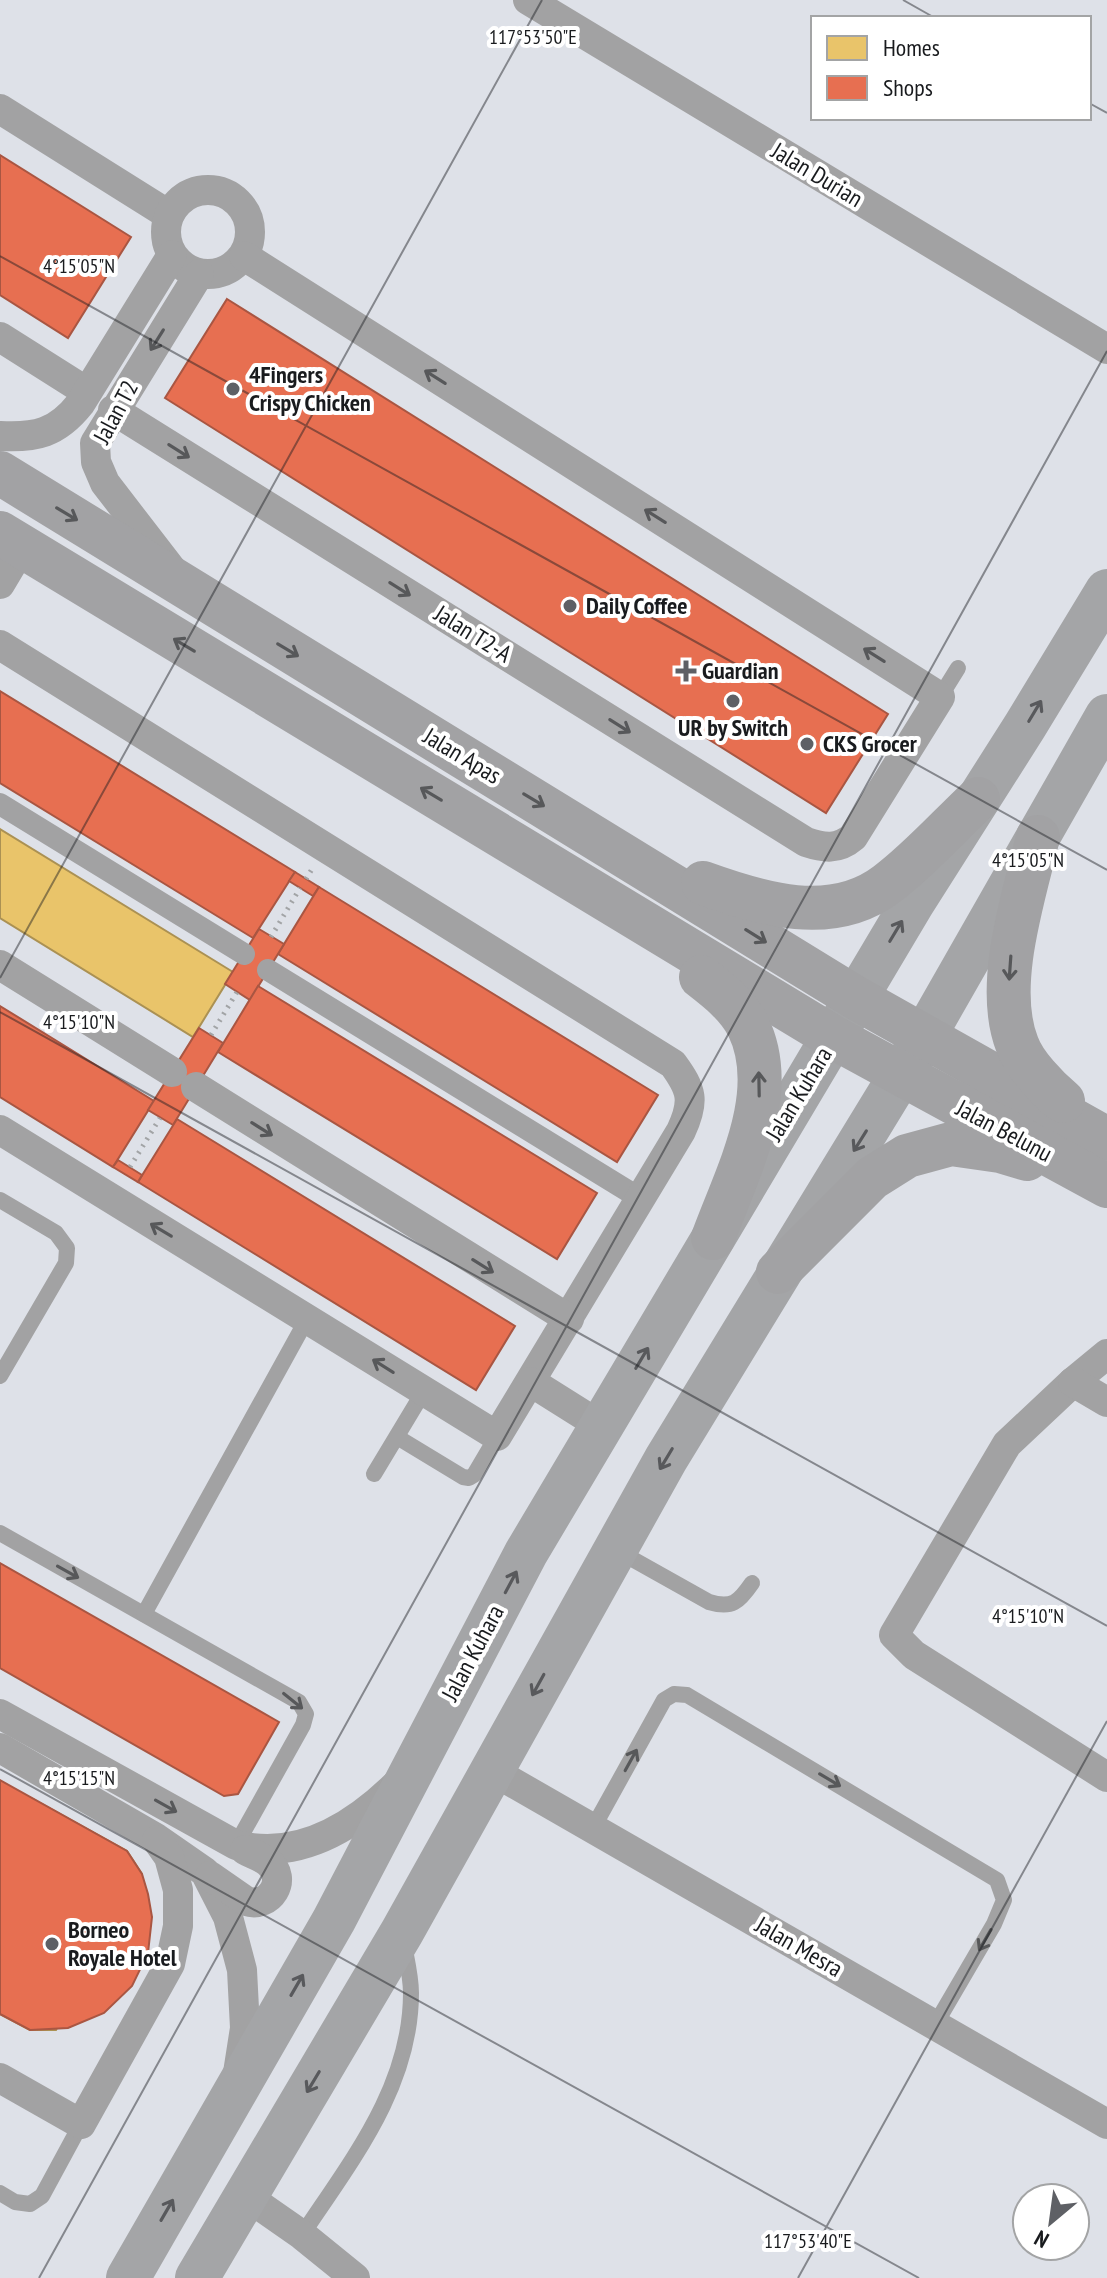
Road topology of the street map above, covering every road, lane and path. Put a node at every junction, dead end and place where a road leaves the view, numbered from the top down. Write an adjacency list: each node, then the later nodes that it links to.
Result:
1 (528, 0): 8 (street, Jalan Durian)
2 (0, 109): 3 (street)
3 (169, 215): 4 (street); 5 (street)
4 (172, 255): 6 (street); 9 (street, Jalan T2)
5 (244, 256): 6 (street); 20 (street, one-way to 5)
6 (199, 274): 10 (street, Jalan T2, one-way to 10)
7 (0, 337): 9 (street)
8 (1107, 349)
9 (87, 392): 11 (street, Jalan T2)
10 (113, 410): 16 (street, Jalan T2); 20 (street, Jalan T2-A, one-way to 20)
11 (0, 436)
12 (0, 473): 16 (highway, Jalan Apas, one-way to 16)
13 (0, 495): 14 (highway)
14 (11, 540): 15 (street); 27 (highway, Jalan Apas, one-way to 14)
15 (0, 584)
16 (184, 586): 25 (highway, Jalan Apas, one-way to 25)
17 (1107, 591): 22 (main road, one-way to 17)
18 (0, 645): 42 (street)
19 (958, 668): 20 (lane)
20 (940, 697)
21 (1107, 716): 24 (main road)
22 (978, 799): 25 (highway); 33 (main road, one-way to 22)
23 (0, 804): 29 (street)
24 (1038, 837): 35 (main road); 40 (highway, one-way to 40)
25 (625, 856): 33 (highway, Jalan Apas, one-way to 33)
26 (300, 888): 28 (path)
27 (600, 896): 36 (highway, Jalan Apas); 44 (highway, one-way to 27)
28 (271, 937)
29 (244, 954)
30 (0, 965): 47 (street, one-way to 47)
31 (268, 970): 42 (street)
32 (237, 992): 34 (path)
33 (856, 998): 35 (highway, Jalan Apas); 36 (main road, Jalan Kuhara)
34 (211, 1035)
35 (925, 1035): 37 (main road); 40 (highway, Jalan Belunu)
36 (833, 1037): 37 (highway, Jalan Apas); 44 (main road, Jalan Kuhara)
37 (901, 1075): 40 (highway, Jalan Belunu); 45 (main road, one-way to 45)
38 (160, 1118): 41 (path)
39 (0, 1130): 46 (street, one-way to 39)
40 (1104, 1160): 45 (highway)
41 (130, 1167)
42 (641, 1199): 47 (street)
43 (0, 1200): 49 (lane)
44 (713, 1238): 54 (main road, Jalan Kuhara, one-way to 44)
45 (778, 1272): 59 (main road, one-way to 59)
46 (307, 1319): 52 (street, one-way to 46); 61 (lane)
47 (569, 1319): 50 (street)
48 (1107, 1354): 51 (street)
49 (0, 1376)
50 (531, 1382): 54 (street); 55 (street)
51 (1073, 1382): 53 (street); 66 (street)
52 (424, 1391): 55 (street); 56 (lane)
53 (1107, 1402)
54 (601, 1426): 64 (main road, Jalan Kuhara, one-way to 54)
55 (497, 1436): 56 (lane)
56 (397, 1437): 57 (lane)
57 (374, 1474)
58 (0, 1533): 61 (lane, one-way to 61)
59 (614, 1549): 60 (lane); 65 (main road, one-way to 65)
60 (752, 1583)
61 (144, 1614): 69 (lane, one-way to 69)
62 (0, 1714): 69 (street, one-way to 69)
63 (4, 1753): 68 (street)
64 (414, 1767): 69 (street); 74 (main road, Jalan Kuhara, one-way to 64)
65 (491, 1770): 67 (street, Jalan Mesra); 71 (main road)
66 (1107, 1777)
67 (593, 1828): 72 (street, Jalan Mesra); 72 (lane, one-way to 72)
68 (156, 1838): 70 (street); 75 (street)
69 (236, 1845): 70 (street)
70 (205, 1872): 74 (street)
71 (402, 1932): 78 (main road, one-way to 78); 79 (lane)
72 (935, 2025): 76 (street, Jalan Mesra)
73 (0, 2078): 75 (street)
74 (234, 2094): 80 (main road, Jalan Kuhara, one-way to 74)
75 (81, 2124): 77 (lane)
76 (1107, 2124)
77 (0, 2193)
78 (246, 2196): 79 (street); 81 (main road); 82 (main road)
79 (302, 2235): 83 (street)
80 (128, 2278)
81 (165, 2278)
82 (197, 2278)
83 (355, 2278)

